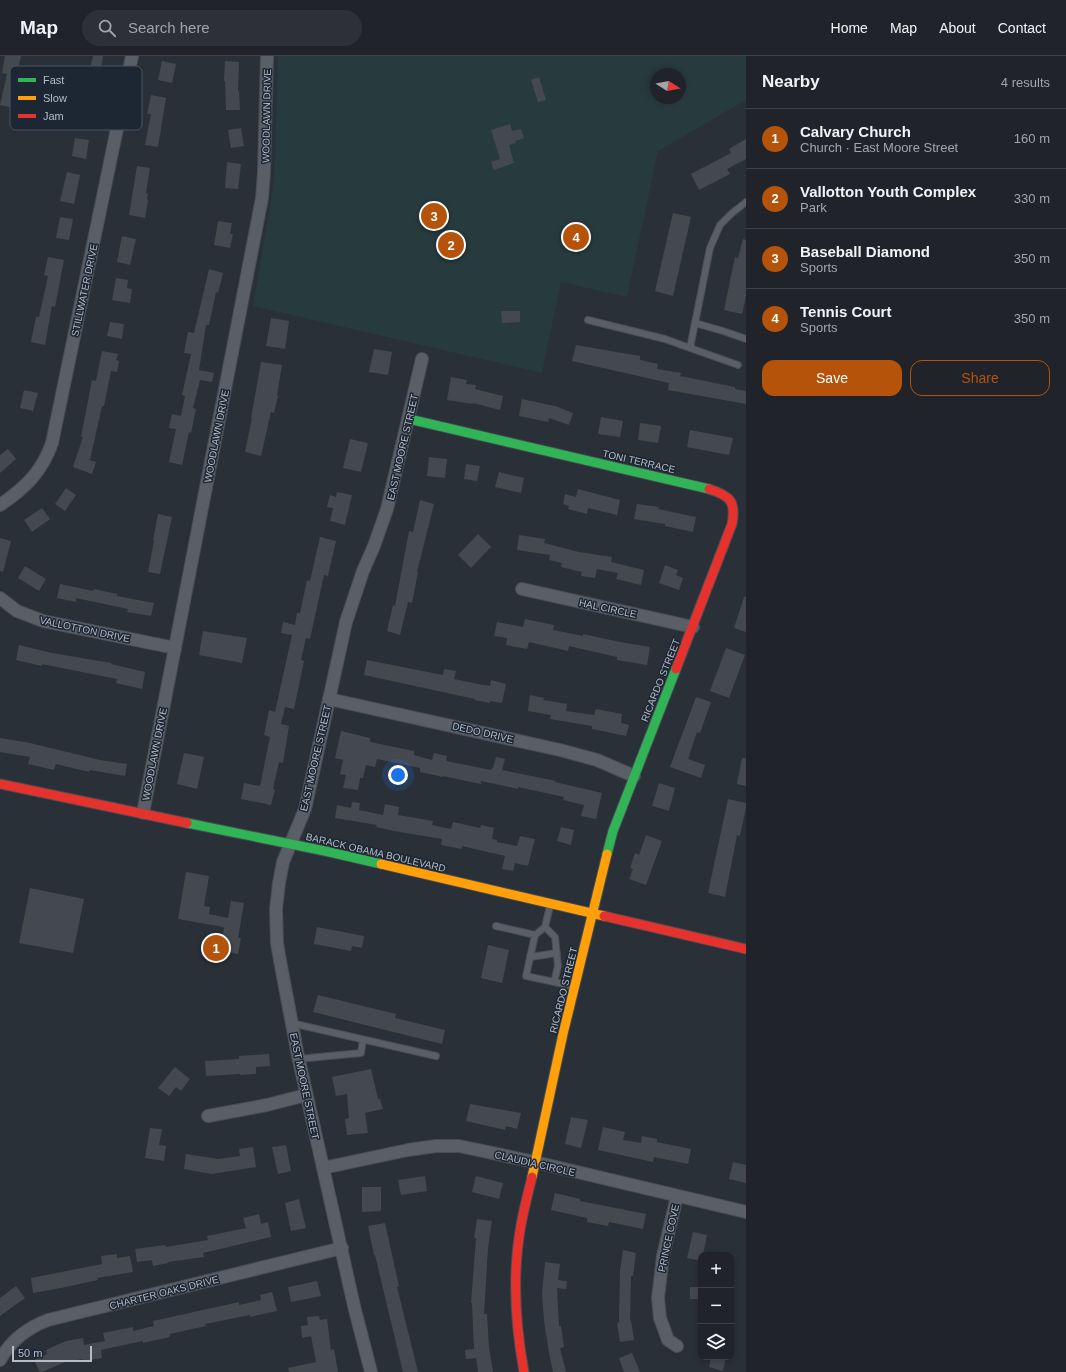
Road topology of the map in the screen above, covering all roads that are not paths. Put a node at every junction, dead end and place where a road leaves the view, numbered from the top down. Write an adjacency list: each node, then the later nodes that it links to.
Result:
1 (132, 56): 3 (street, STILLWATER DRIVE)
2 (267, 56): 17 (street, WOODLAWN DRIVE)
3 (130, 66)
4 (117, 130): 13 (street, STILLWATER DRIVE)
5 (746, 202): 7 (lane)
6 (588, 320): 9 (lane)
7 (695, 323): 8 (lane); 9 (lane)
8 (746, 339)
9 (690, 348): 11 (lane)
10 (422, 359): 12 (street, EAST MOORE STREET)
11 (738, 365)
12 (409, 419): 16 (street, TONI TERRACE); 18 (street, EAST MOORE STREET)
13 (0, 505)
14 (522, 589): 16 (street, HAL CIRCLE)
15 (0, 598): 17 (street, VALLOTTON DRIVE)
16 (693, 627): 19 (street, RICARDO STREET)
17 (175, 648): 21 (street, WOODLAWN DRIVE)
18 (329, 699): 19 (street, DEDO DRIVE); 22 (street, EAST MOORE STREET)
19 (634, 776): 24 (street, RICARDO STREET)
20 (0, 784): 21 (street, BARACK OBAMA BOULEVARD)
21 (143, 813): 22 (street, BARACK OBAMA BOULEVARD)
22 (291, 844): 23 (street, BARACK OBAMA BOULEVARD); 33 (street, EAST MOORE STREET)
23 (551, 903): 24 (street, BARACK OBAMA BOULEVARD); 26 (lane)
24 (593, 913): 28 (street, BARACK OBAMA BOULEVARD); 32 (street, RICARDO STREET)
25 (496, 926): 27 (lane)
26 (545, 927): 27 (lane); 29 (lane)
27 (535, 935): 30 (lane)
28 (746, 950)
29 (557, 953): 30 (lane); 31 (lane)
30 (530, 957): 31 (lane)
31 (554, 982): 32 (lane)
32 (575, 987): 39 (street, RICARDO STREET)
33 (291, 1023): 34 (lane); 36 (street, EAST MOORE STREET)
34 (363, 1040): 35 (lane); 36 (lane)
35 (436, 1056)
36 (298, 1059): 37 (street, EAST MOORE STREET)
37 (306, 1095): 38 (street); 40 (street, EAST MOORE STREET)
38 (208, 1116)
39 (535, 1162): 40 (street, CLAUDIA CIRCLE); 41 (street, CLAUDIA CIRCLE); 47 (street, RICARDO STREET)
40 (323, 1168): 43 (street, EAST MOORE STREET)
41 (677, 1196): 42 (street, CLAUDIA CIRCLE); 44 (street, PRINCE COVE)
42 (746, 1212)
43 (342, 1248): 45 (street, CHARTER OAKS DRIVE); 46 (street, EAST MOORE STREET)
44 (676, 1346)
45 (0, 1360)
46 (371, 1372)
47 (524, 1372)

